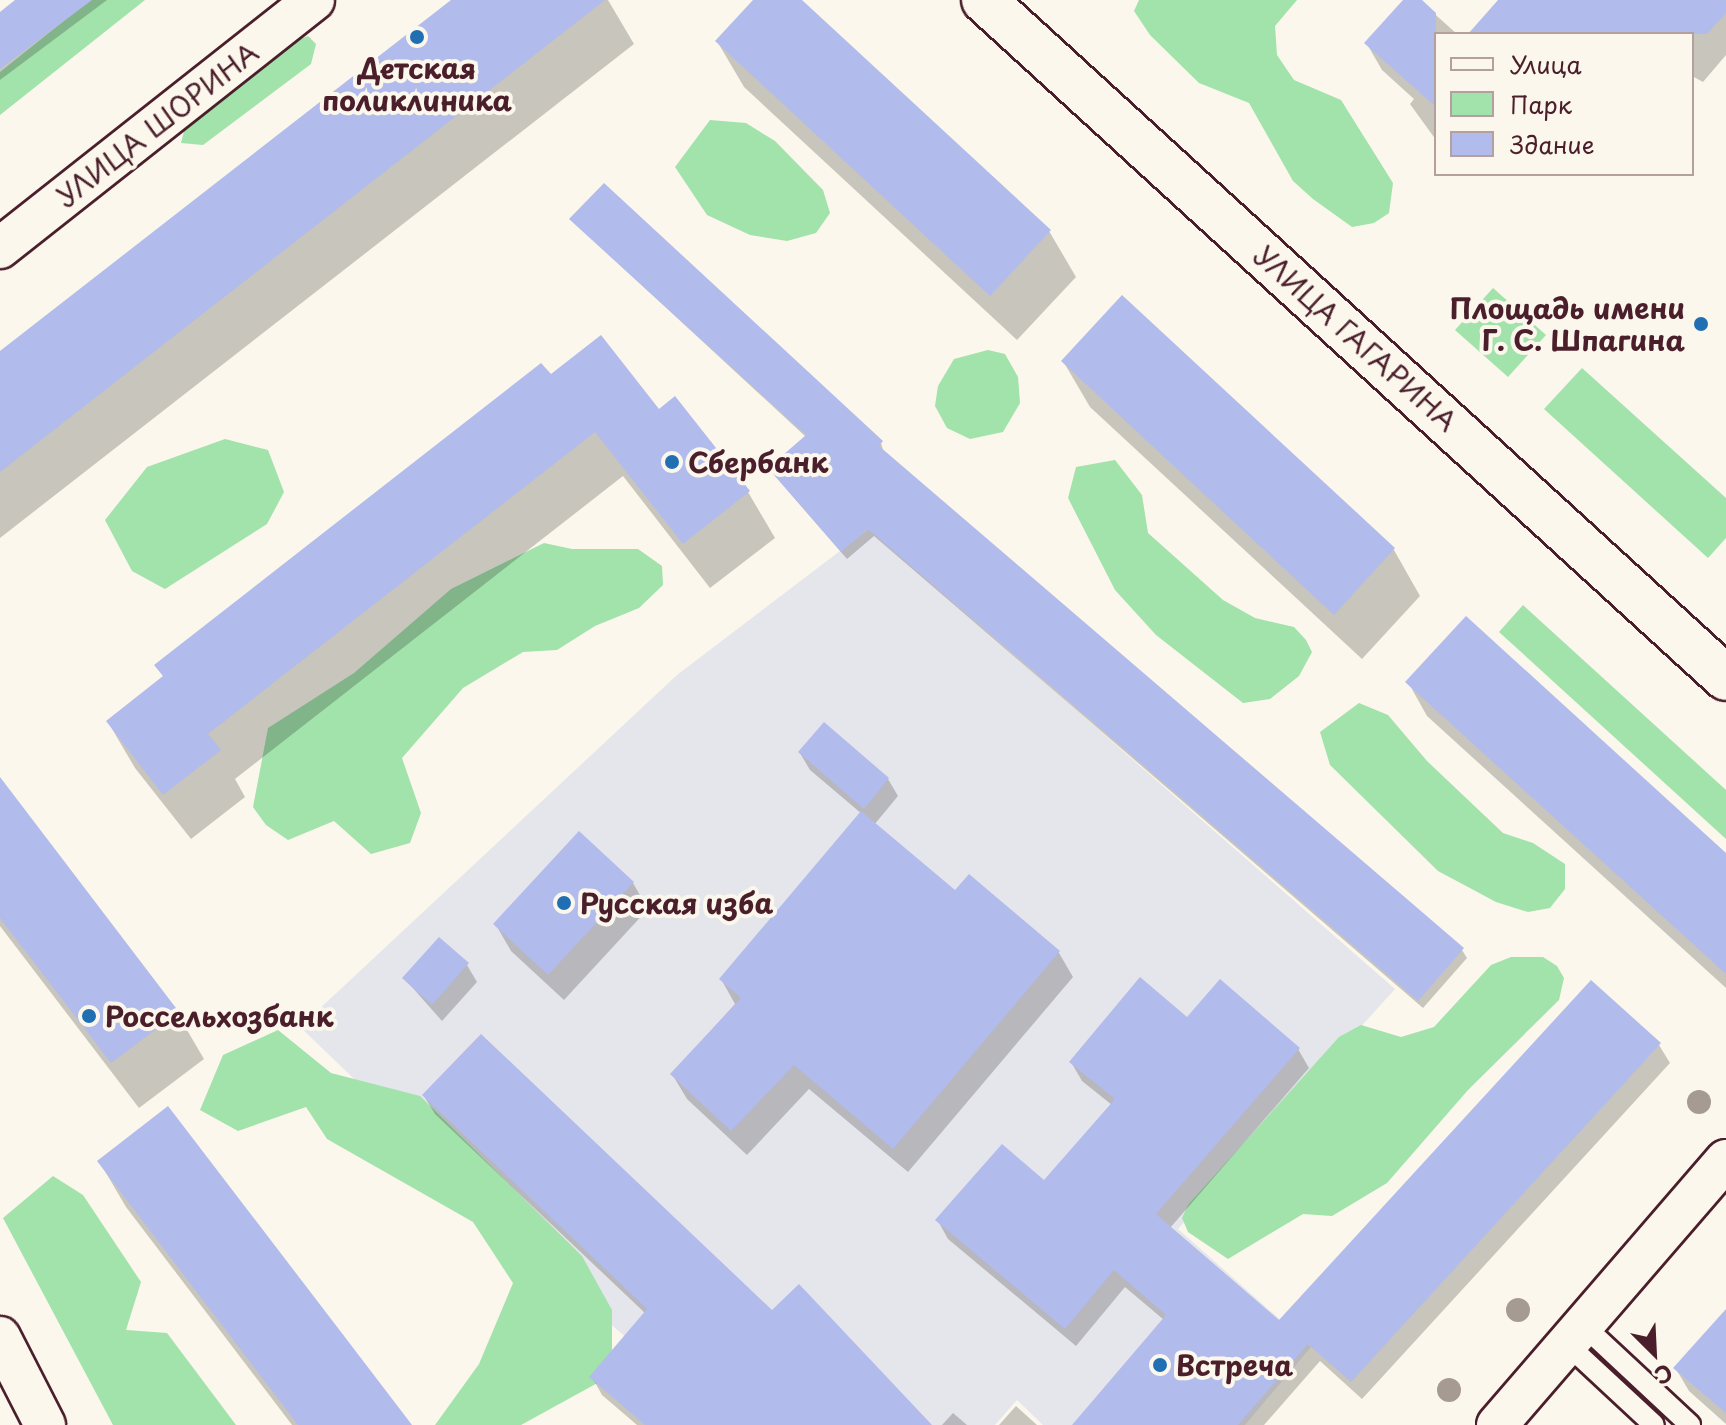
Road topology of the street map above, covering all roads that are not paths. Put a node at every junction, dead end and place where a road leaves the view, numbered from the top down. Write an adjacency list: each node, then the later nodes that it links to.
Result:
1 (314, 0): 3 (street, УЛИЦА ШОРИНА)
2 (984, 0): 4 (street, УЛИЦА ГАГАРИНА)
3 (0, 248)
4 (1726, 678)
5 (1726, 1160): 6 (street)
6 (1576, 1336): 9 (street); 10 (lane); 11 (lane)
7 (0, 1337): 8 (street)
8 (45, 1425)
9 (1497, 1425)
10 (1654, 1425)
11 (1690, 1425)

